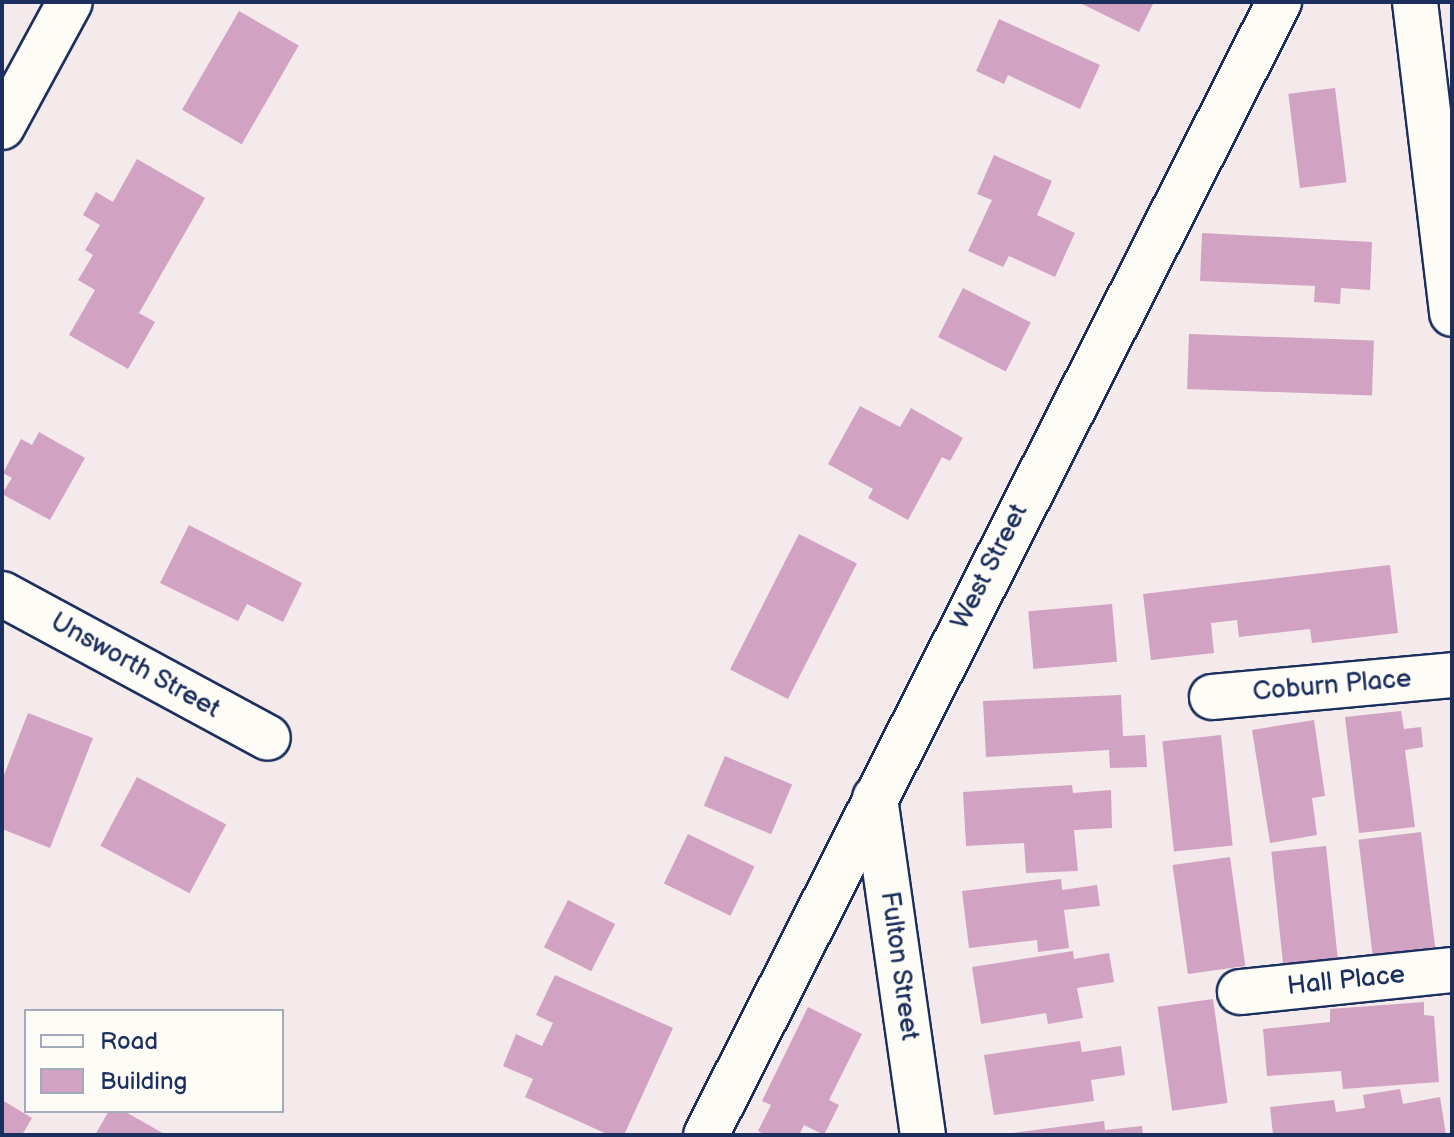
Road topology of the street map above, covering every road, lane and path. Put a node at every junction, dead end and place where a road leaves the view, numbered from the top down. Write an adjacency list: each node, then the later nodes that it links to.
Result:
1 (70, 2): 4 (street)
2 (1279, 2): 11 (street, West Street)
3 (1415, 2): 5 (street)
4 (2, 127)
5 (1445, 191): 6 (street)
6 (1452, 314)
7 (2, 594): 10 (street, Unsworth Street)
8 (1452, 675): 9 (street, Coburn Place)
9 (1212, 697)
10 (268, 738)
11 (875, 798): 14 (street, West Street); 15 (street, Fulton Street)
12 (1452, 970): 13 (street, Hall Place)
13 (1240, 992)
14 (706, 1135)
15 (923, 1135)

